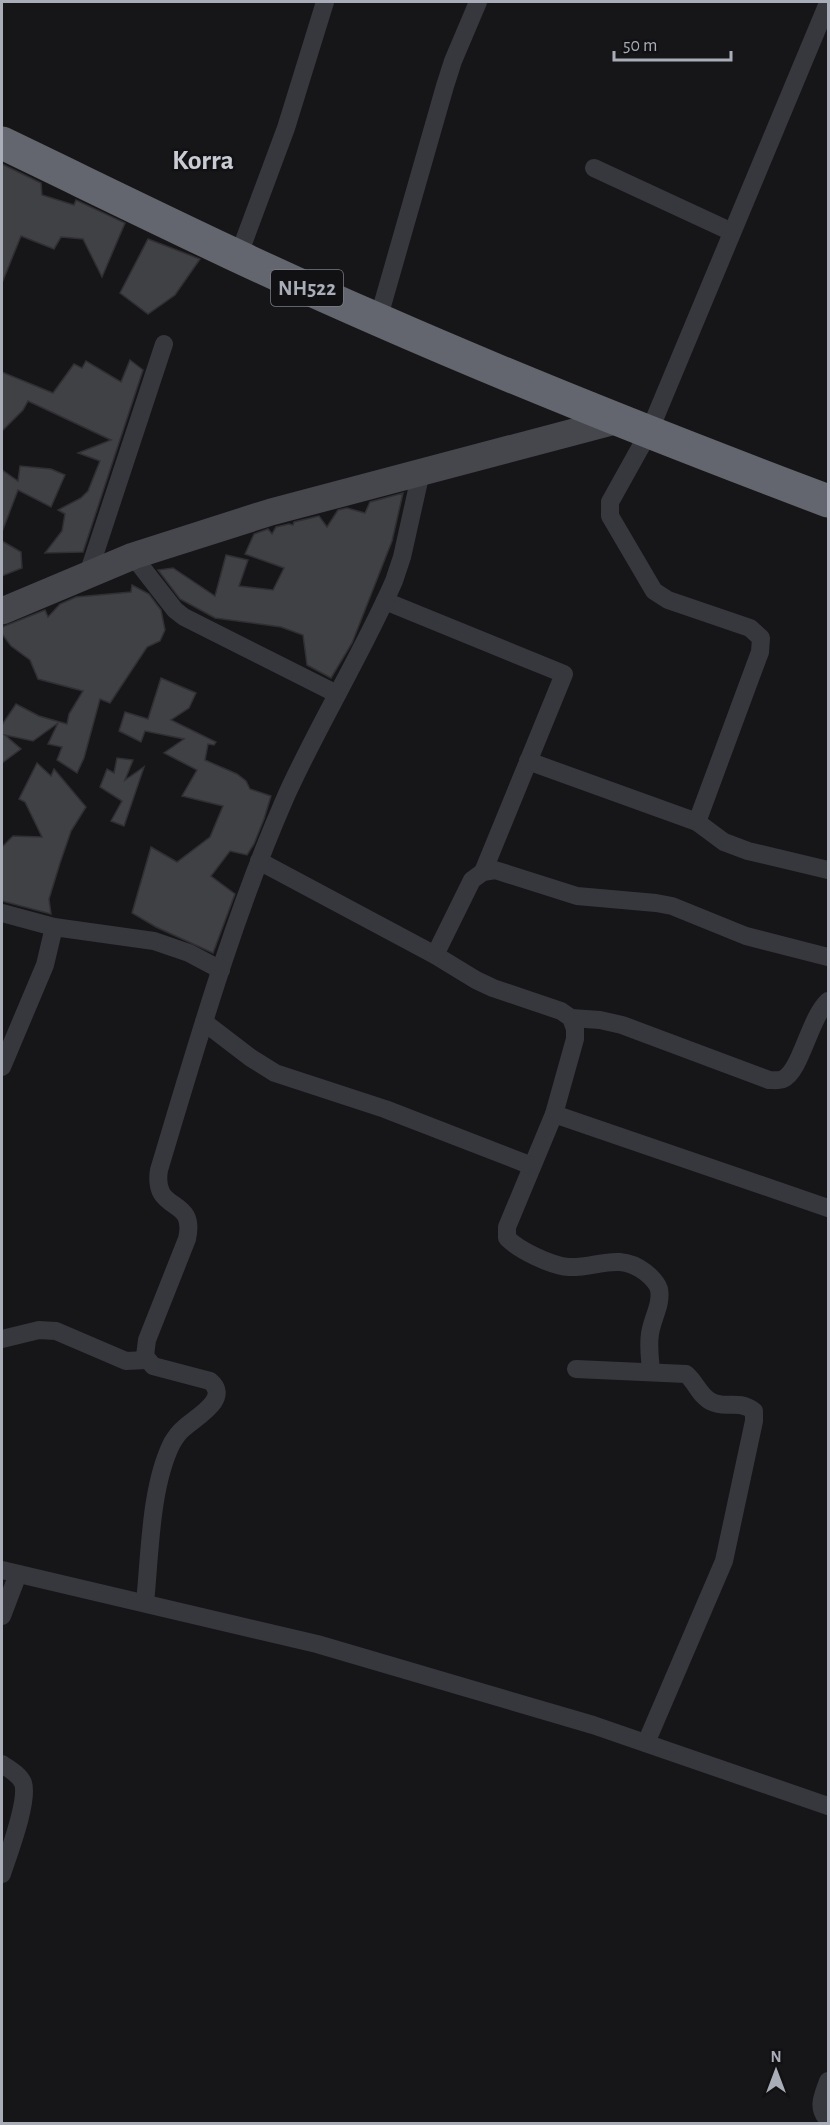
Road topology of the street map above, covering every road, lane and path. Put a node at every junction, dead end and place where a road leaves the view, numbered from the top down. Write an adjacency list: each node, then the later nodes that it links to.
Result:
1 (325, 2): 7 (street)
2 (478, 2): 8 (street)
3 (828, 3): 6 (street)
4 (2, 143): 7 (highway, NH522)
5 (594, 168): 6 (street)
6 (732, 232): 11 (street)
7 (238, 257): 8 (highway, NH522)
8 (378, 320): 10 (highway, NH522)
9 (165, 344): 15 (street)
10 (619, 420): 11 (highway, NH522); 12 (main road)
11 (649, 432): 13 (highway, NH522); 20 (street)
12 (421, 472): 14 (main road); 16 (street)
13 (828, 501)
14 (133, 556): 15 (main road); 18 (street)
15 (87, 577): 17 (main road)
16 (385, 601): 18 (street); 19 (street)
17 (2, 611)
18 (337, 694): 21 (street)
19 (528, 761): 20 (street); 23 (street)
20 (698, 822): 22 (street)
21 (259, 861): 26 (street); 28 (street)
22 (828, 870)
23 (483, 872): 26 (street); 27 (street)
24 (2, 913): 25 (street)
25 (54, 927): 28 (street); 32 (street)
26 (435, 955): 30 (street)
27 (828, 957)
28 (221, 970): 31 (street)
29 (828, 1001): 30 (street)
30 (571, 1018): 33 (street)
31 (204, 1022): 34 (street); 37 (street)
32 (2, 1067)
33 (554, 1114): 34 (street); 35 (street)
34 (532, 1166): 39 (street)
35 (828, 1208)
36 (2, 1339): 37 (street)
37 (147, 1360): 41 (street)
38 (576, 1369): 39 (street)
39 (651, 1371): 43 (street)
40 (10, 1572): 41 (street); 42 (street)
41 (145, 1603): 43 (street)
42 (2, 1616)
43 (646, 1743): 45 (street)
44 (2, 1764): 46 (street)
45 (828, 1806)
46 (2, 1874)
47 (828, 2081): 48 (street)
48 (828, 2120)

